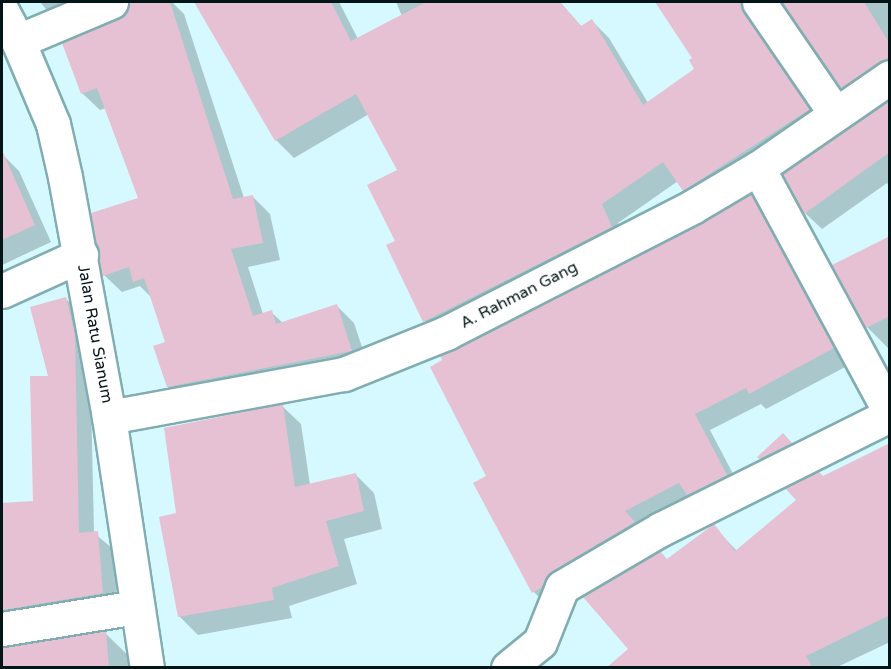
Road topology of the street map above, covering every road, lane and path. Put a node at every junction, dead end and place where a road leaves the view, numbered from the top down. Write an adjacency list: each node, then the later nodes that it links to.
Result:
1 (111, 2): 4 (street)
2 (759, 2): 6 (street)
3 (2, 11): 4 (street, Jalan Ratu Sianum)
4 (18, 41): 8 (street, Jalan Ratu Sianum)
5 (890, 77): 6 (street, A. Rahman Gang)
6 (835, 113): 7 (street, A. Rahman Gang)
7 (758, 168): 10 (street); 11 (street, A. Rahman Gang)
8 (81, 255): 9 (street); 11 (street, Jalan Ratu Sianum)
9 (2, 291)
10 (890, 414): 15 (street)
11 (109, 417): 12 (street, Jalan Ratu Sianum)
12 (136, 607): 13 (street); 14 (street, Jalan Ratu Sianum)
13 (2, 629)
14 (147, 668)
15 (508, 668)

